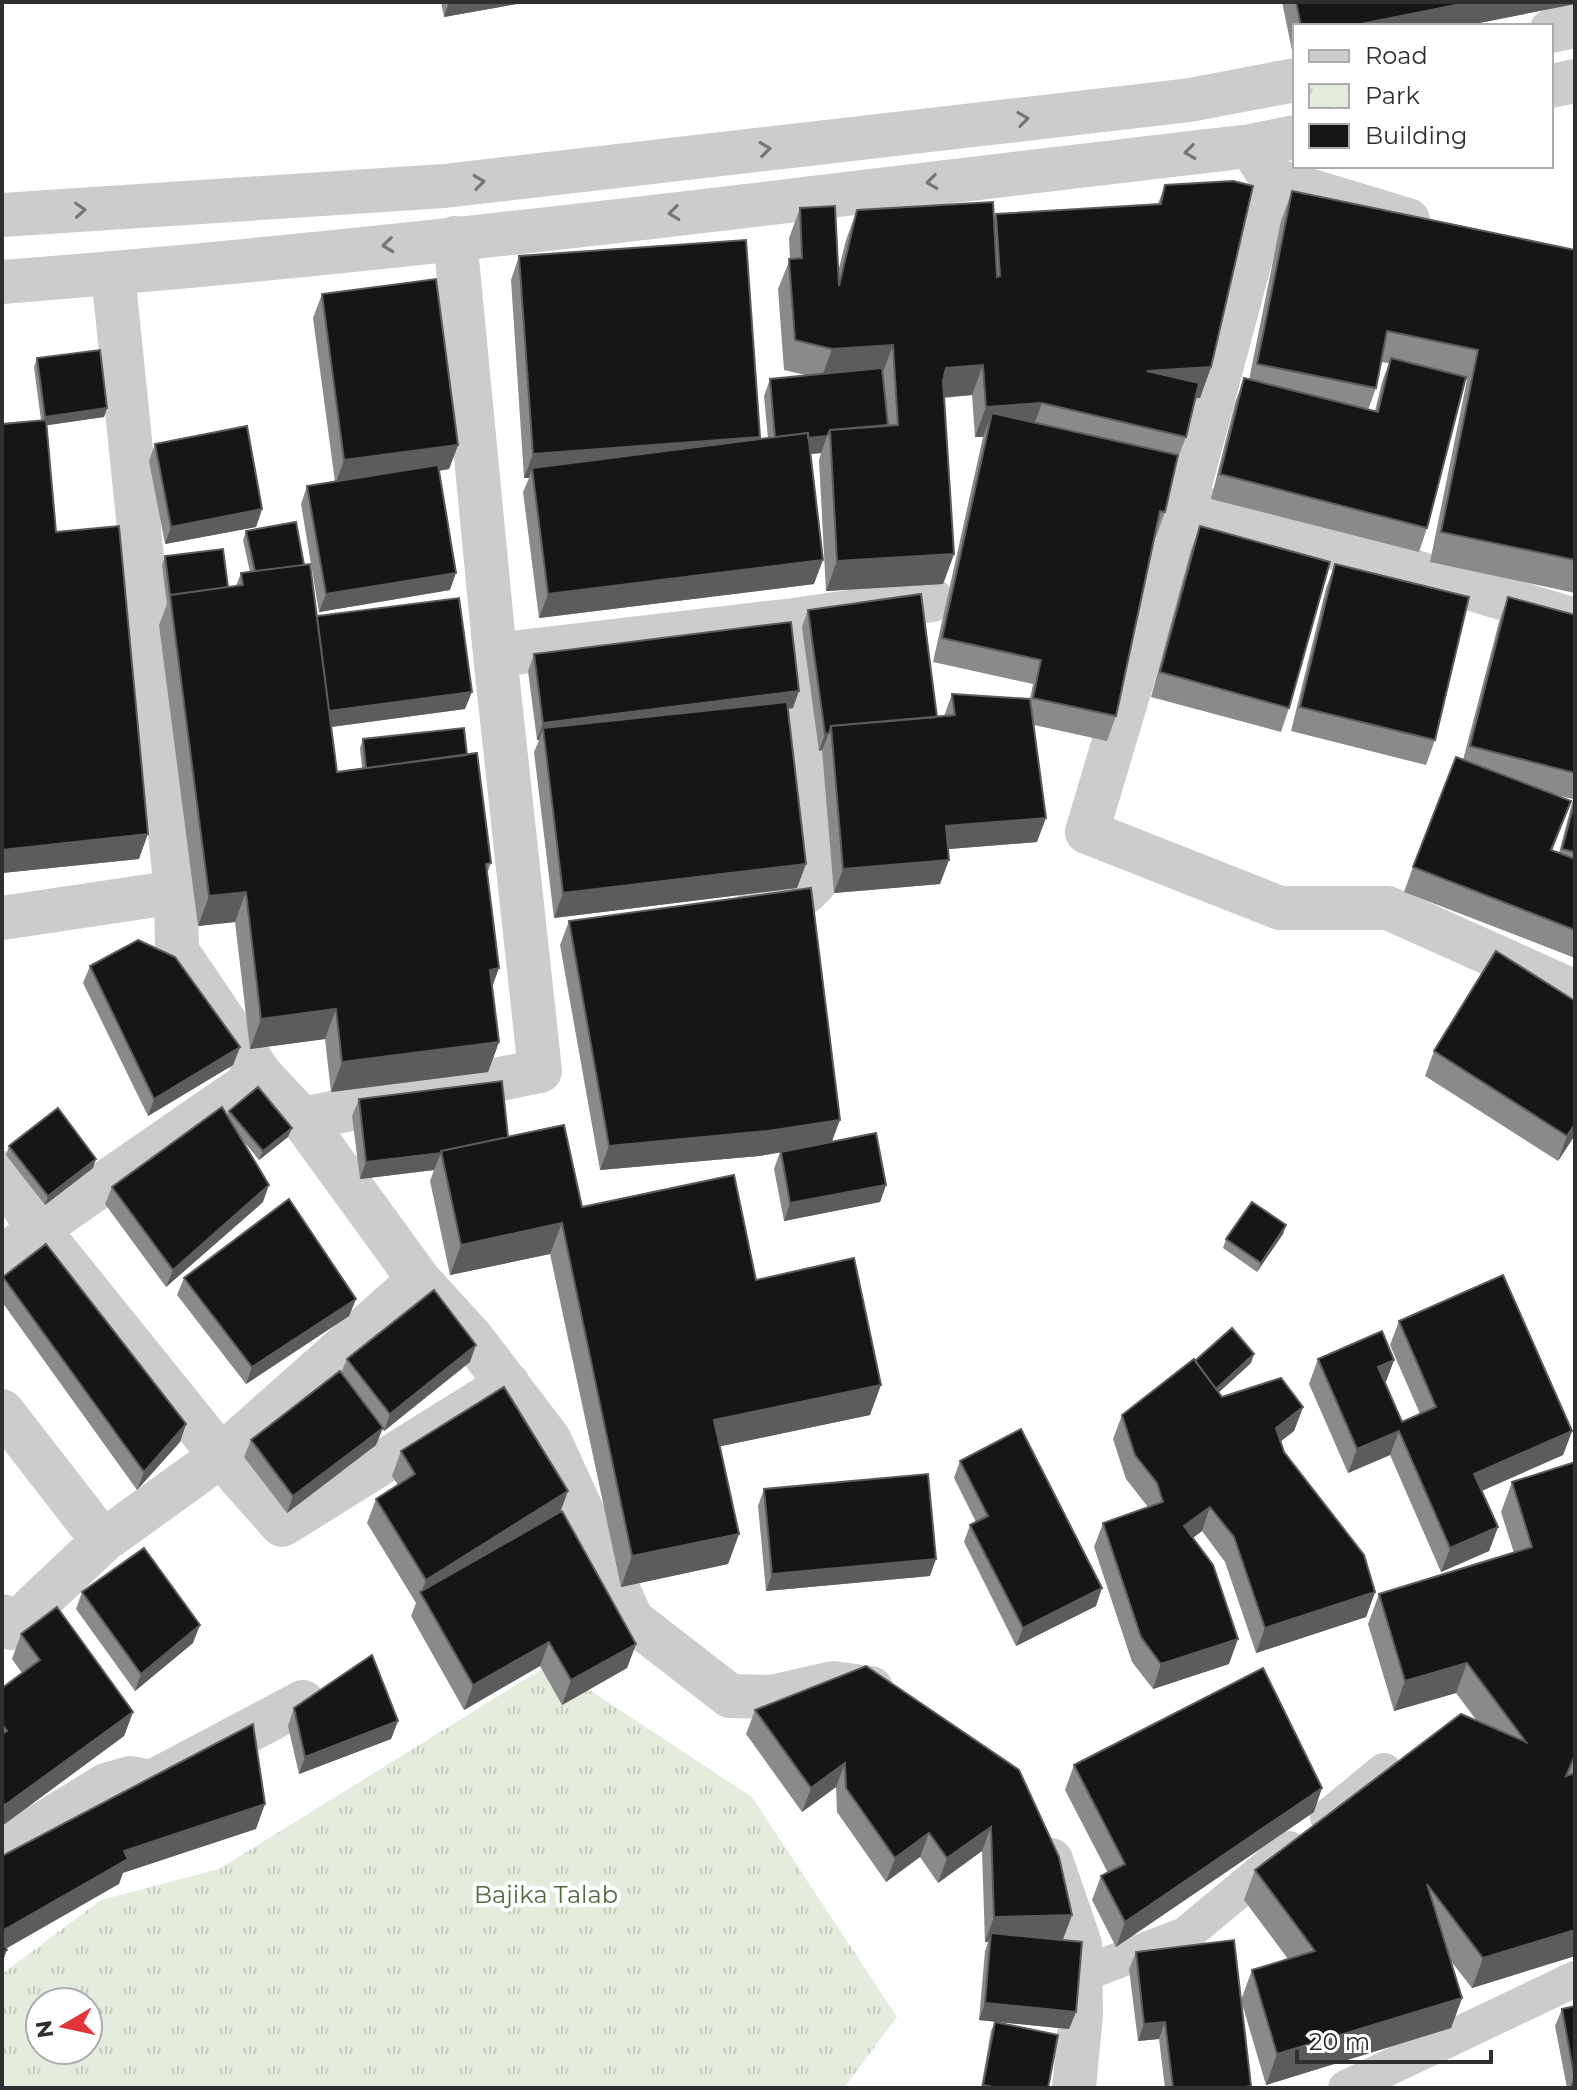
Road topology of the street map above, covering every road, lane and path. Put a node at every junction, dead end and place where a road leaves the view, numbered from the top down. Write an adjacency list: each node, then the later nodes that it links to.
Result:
1 (1575, 26): 2 (street)
2 (1553, 31)
3 (1293, 80): 8 (street, one-way to 3)
4 (1575, 81): 5 (street)
5 (1553, 86)
6 (1293, 138): 7 (street)
7 (1261, 162): 9 (street); 10 (street, one-way to 10); 13 (street)
8 (2, 215)
9 (1439, 230)
10 (455, 238): 11 (street, one-way to 11); 17 (street)
11 (113, 273): 12 (street); 18 (street)
12 (2, 282)
13 (1185, 503): 16 (street); 23 (street)
14 (932, 600): 15 (street)
15 (794, 620): 17 (street); 19 (street)
16 (1575, 620)
17 (495, 655): 22 (street)
18 (176, 892): 20 (street); 24 (street)
19 (726, 912)
20 (2, 918)
21 (571, 935): 22 (street)
22 (525, 942): 25 (street)
23 (1575, 992)
24 (261, 1075): 25 (street); 27 (street)
25 (302, 1119): 29 (street)
26 (2, 1173): 27 (street)
27 (38, 1229): 28 (street); 32 (street)
28 (2, 1259)
29 (419, 1280): 30 (street); 32 (street)
30 (508, 1384): 32 (street); 36 (street)
31 (2, 1411): 33 (street)
32 (221, 1456): 33 (street)
33 (103, 1541): 34 (street)
34 (5, 1627)
35 (303, 1702): 39 (street)
36 (905, 1705)
37 (1384, 1771): 40 (lane)
38 (1036, 1819): 40 (street)
39 (2, 1849)
40 (1080, 1975): 42 (street)
41 (1575, 1979): 43 (lane)
42 (1074, 2088)
43 (1346, 2088)

